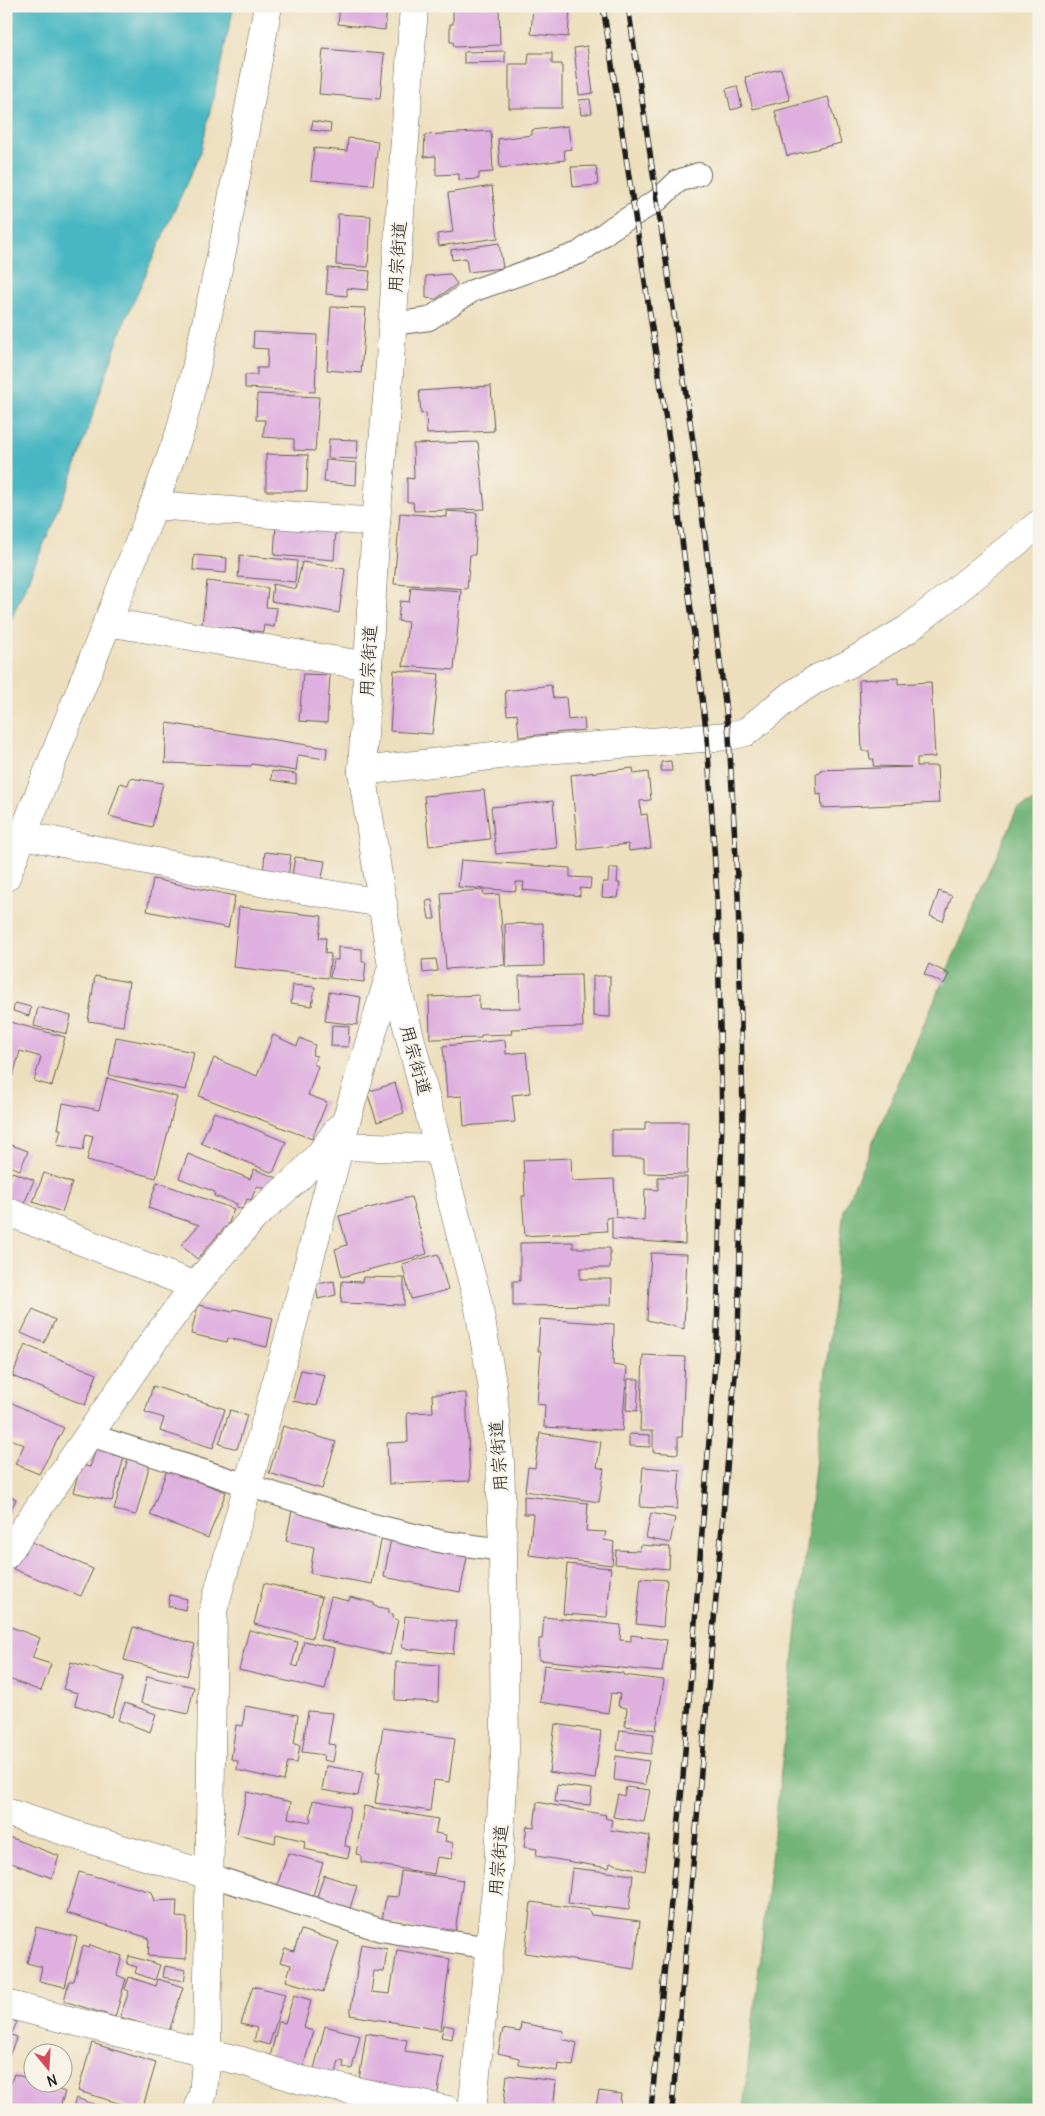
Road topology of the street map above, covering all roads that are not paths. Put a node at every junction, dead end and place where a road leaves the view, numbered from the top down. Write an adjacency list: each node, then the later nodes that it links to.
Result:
1 (268, 6): 5 (street)
2 (414, 6): 4 (street, 用宗街道)
3 (699, 174): 4 (lane)
4 (393, 324): 6 (street, 用宗街道)
5 (154, 504): 6 (street); 8 (street)
6 (376, 522): 9 (street, 用宗街道)
7 (1039, 524): 10 (street)
8 (107, 622): 9 (street); 11 (street)
9 (368, 666): 10 (street, 用宗街道)
10 (362, 771): 13 (street, 用宗街道)
11 (24, 835): 12 (street); 13 (street)
12 (6, 877)
13 (383, 902): 14 (street, 用宗街道)
14 (392, 967): 15 (street); 17 (street, 用宗街道)
15 (346, 1118): 16 (street); 19 (street)
16 (340, 1146): 17 (street); 21 (street)
17 (439, 1149): 22 (street, 用宗街道)
18 (6, 1211): 19 (street)
19 (195, 1286): 20 (street)
20 (90, 1435): 21 (lane); 23 (street)
21 (247, 1483): 22 (lane); 25 (street)
22 (503, 1550): 26 (street, 用宗街道)
23 (6, 1555)
24 (6, 1812): 25 (street)
25 (209, 1875): 26 (lane); 28 (street)
26 (489, 1948): 31 (street, 用宗街道)
27 (6, 2004): 28 (street)
28 (208, 2052): 29 (street); 30 (street)
29 (198, 2110)
30 (448, 2110)
31 (472, 2110)

